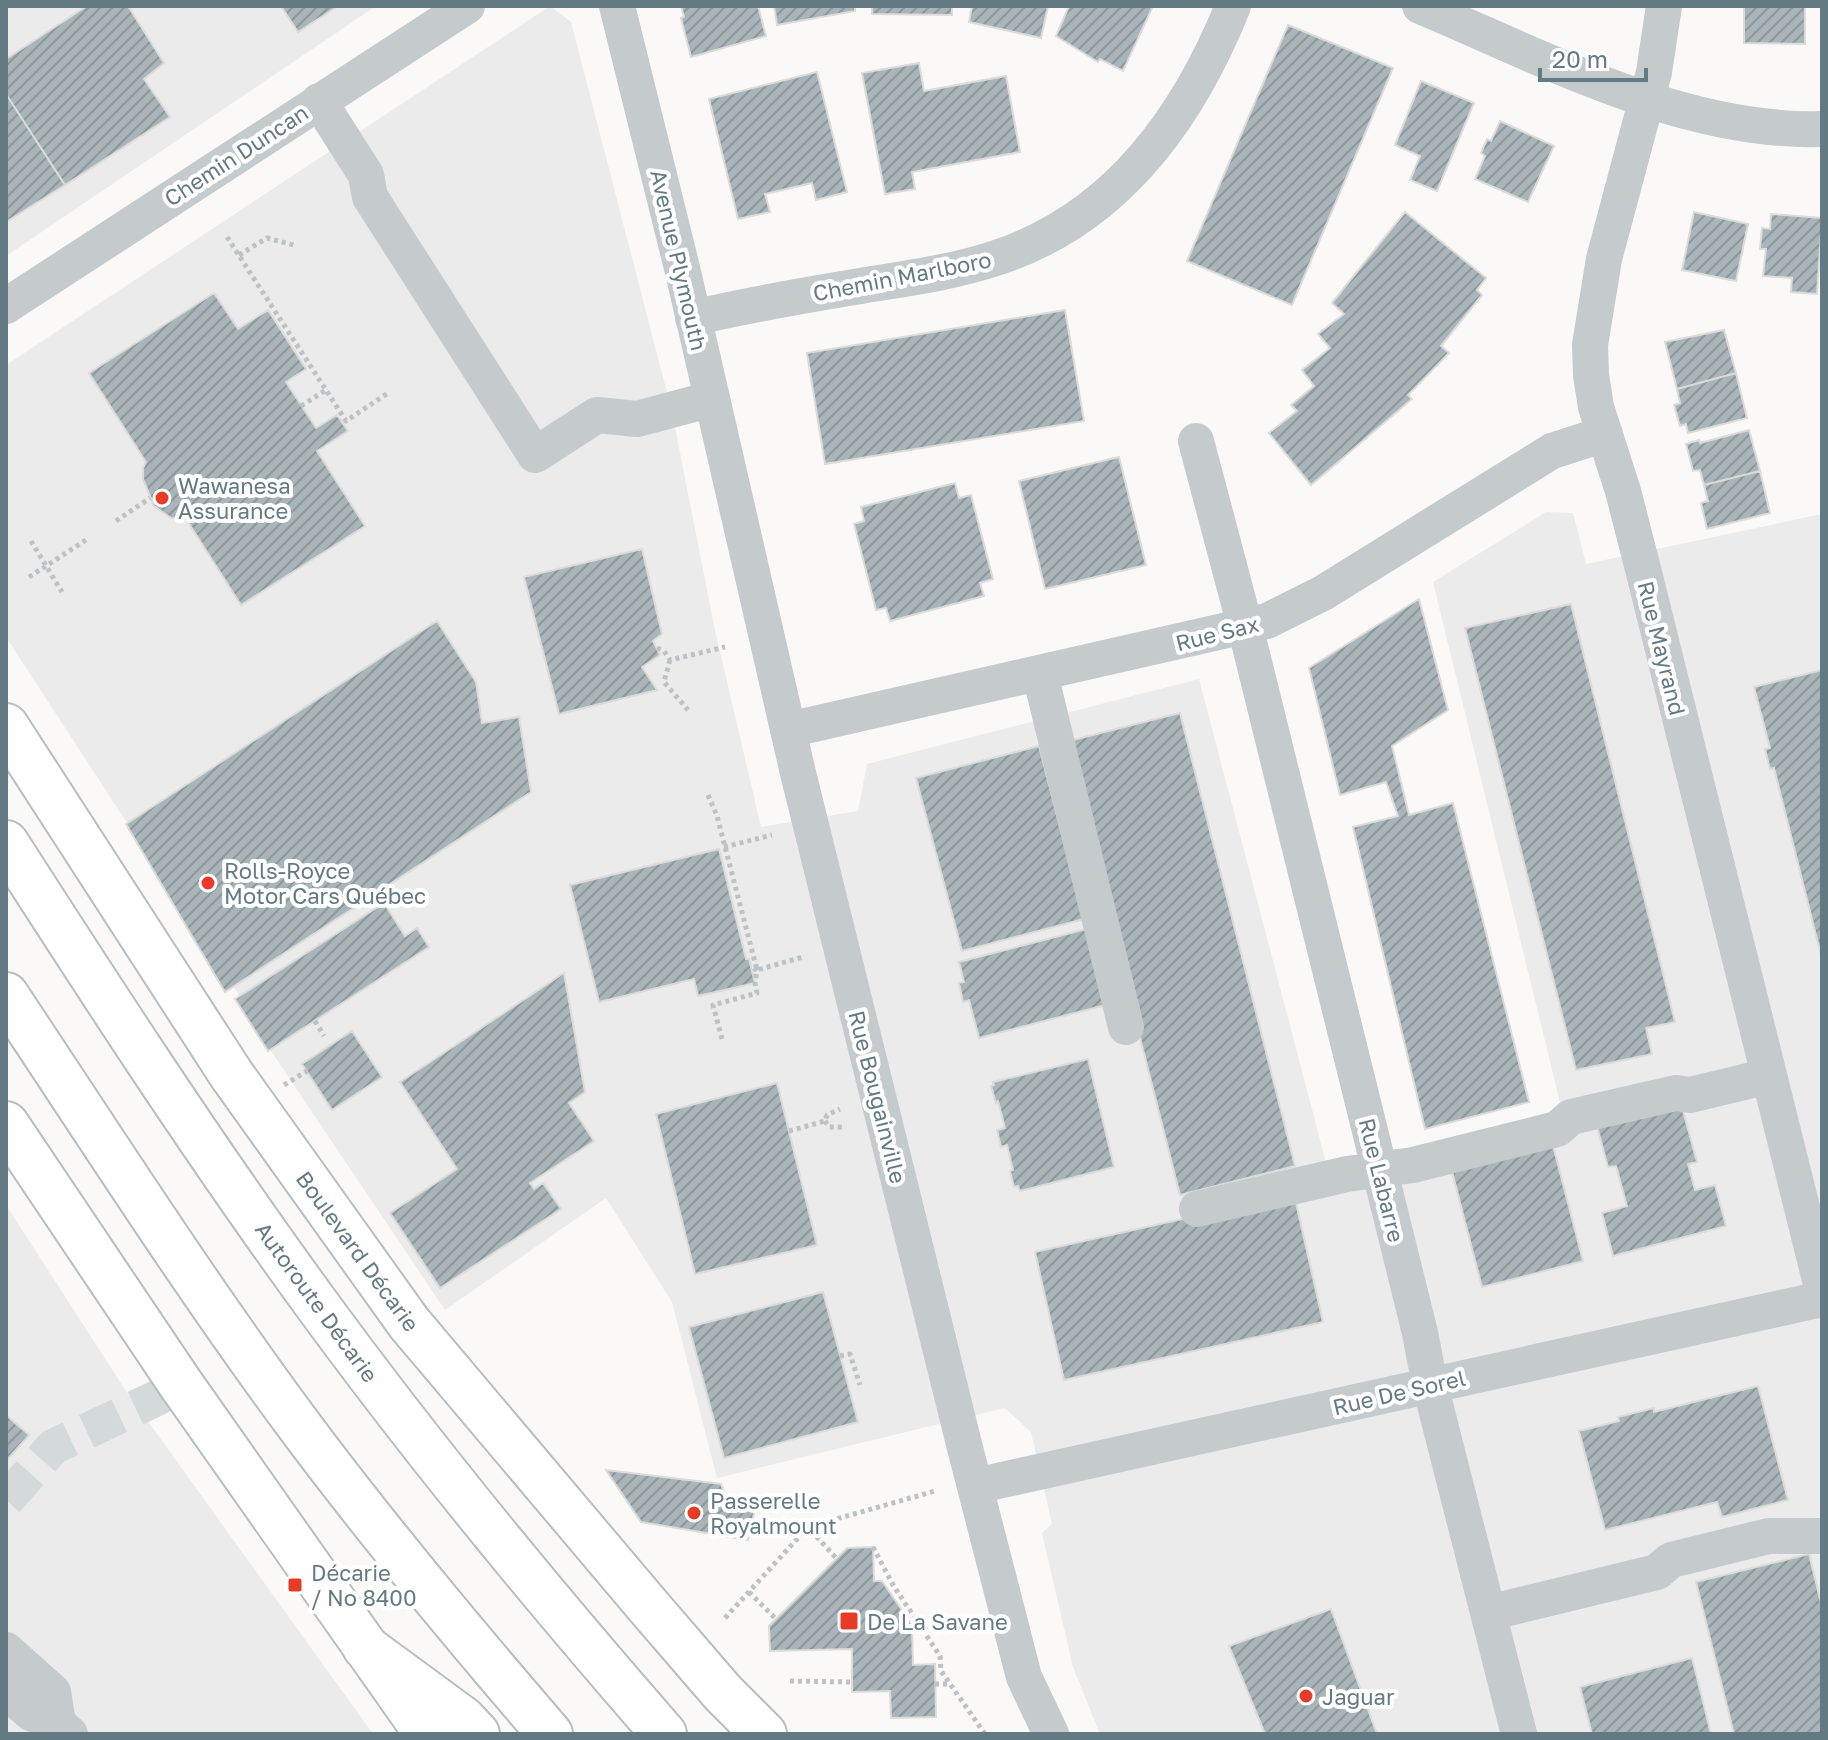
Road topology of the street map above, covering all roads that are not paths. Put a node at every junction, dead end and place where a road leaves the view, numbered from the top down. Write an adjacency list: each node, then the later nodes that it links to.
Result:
1 (467, 6): 7 (street, Chemin Duncan)
2 (617, 6): 10 (street, Avenue Plymouth)
3 (1233, 6): 10 (street, Chemin Marlboro)
4 (1420, 6): 6 (street)
5 (1664, 6): 6 (street, Rue Mayrand)
6 (1646, 97): 8 (street); 12 (street, Rue Mayrand)
7 (310, 107): 9 (street, Chemin Duncan); 11 (street)
8 (1822, 129)
9 (6, 306)
10 (693, 318): 11 (street, Avenue Plymouth)
11 (712, 399): 14 (street, Avenue Plymouth)
12 (1605, 434): 15 (street, Rue Sax); 22 (street, Rue Mayrand)
13 (1196, 441): 15 (street, Rue Labarre)
14 (739, 515): 18 (street, Rue Bougainville)
15 (1245, 626): 16 (street, Rue Sax); 24 (street, Rue Labarre)
16 (1040, 674): 18 (street, Rue Sax); 21 (street)
17 (6, 726): 41 (main road, Boulevard Décarie)
18 (788, 730): 29 (street, Rue Bougainville)
19 (6, 843): 40 (main road, Autoroute Décarie)
20 (6, 995): 39 (main road)
21 (1126, 1027)
22 (1769, 1076): 24 (street); 26 (street, Rue Mayrand)
23 (6, 1124): 32 (main road)
24 (1380, 1170): 25 (street); 28 (street, Rue Labarre)
25 (1197, 1209)
26 (1822, 1288)
27 (1822, 1299): 28 (street, Rue De Sorel)
28 (1430, 1385): 29 (street, Rue De Sorel); 31 (street, Rue Labarre)
29 (975, 1486): 34 (street, Rue Bougainville)
30 (1822, 1536): 31 (street)
31 (1488, 1613): 44 (street, Rue Labarre)
32 (365, 1647): 37 (main road); 38 (main road)
33 (6, 1650): 36 (street)
34 (1024, 1677): 42 (street, Rue Bougainville); 43 (street, Rue Bougainville)
35 (6, 1691): 36 (street)
36 (64, 1729)
37 (427, 1734)
38 (477, 1734)
39 (550, 1734)
40 (664, 1734)
41 (764, 1734)
42 (1027, 1734)
43 (1051, 1734)
44 (1519, 1734)

